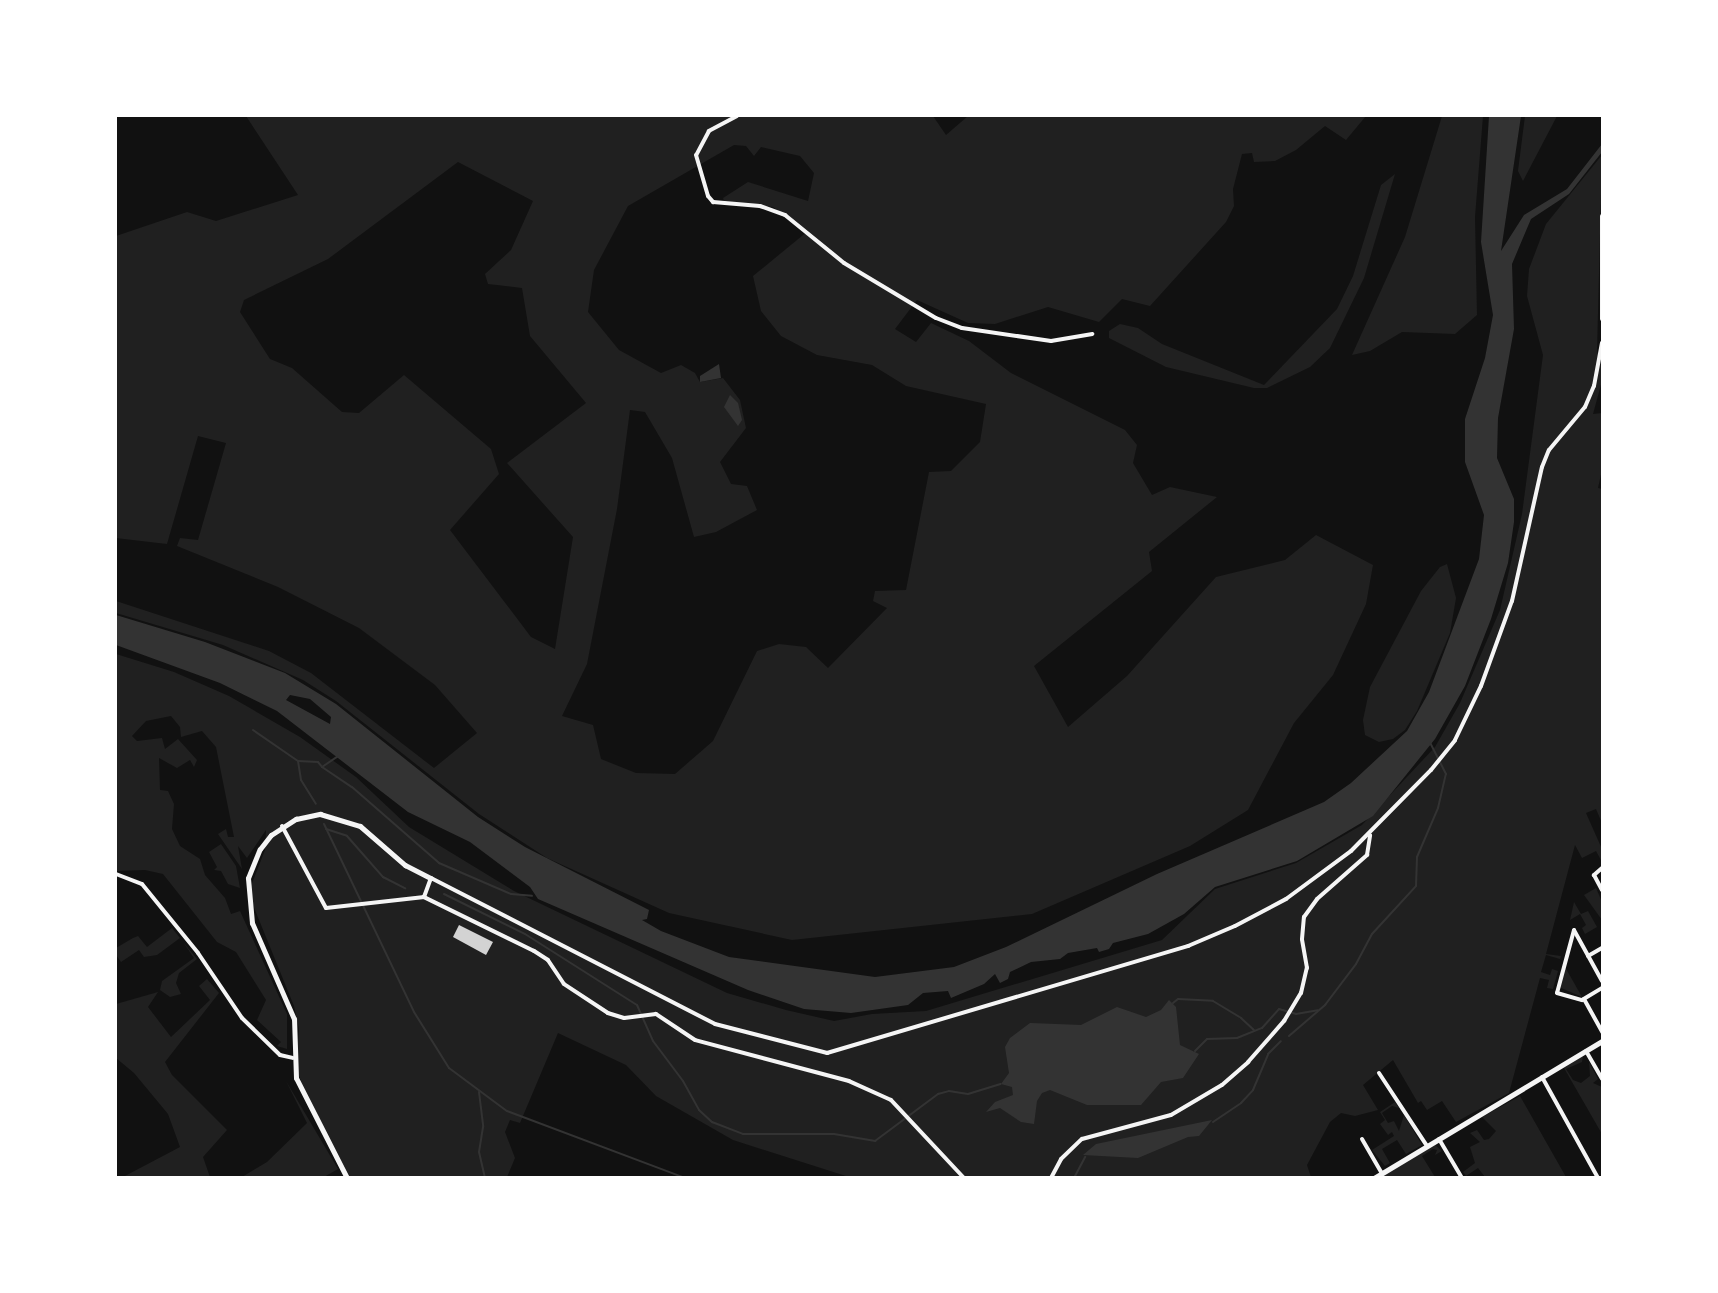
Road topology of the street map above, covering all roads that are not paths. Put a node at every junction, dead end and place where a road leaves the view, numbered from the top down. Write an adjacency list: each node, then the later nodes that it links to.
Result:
1 (737, 116): 4 (street)
2 (1602, 216): 3 (street)
3 (1602, 319)
4 (1092, 334)
5 (1602, 343): 7 (street)
6 (282, 826): 10 (street); 12 (street); 21 (street)
7 (1370, 834): 10 (street); 31 (street)
8 (1602, 868): 11 (street)
9 (116, 874): 21 (street)
10 (431, 878): 12 (street)
11 (1602, 890)
12 (424, 897): 30 (street)
13 (1602, 948): 14 (street)
14 (1588, 956): 15 (street); 17 (street)
15 (1602, 981)
16 (1602, 988): 17 (street)
17 (1584, 999): 18 (street)
18 (1602, 1032)
19 (1602, 1041): 20 (street)
20 (1586, 1051): 23 (street); 24 (street)
21 (292, 1058): 29 (street)
22 (1378, 1073): 27 (street)
23 (1542, 1077): 26 (street); 34 (street)
24 (1602, 1078)
25 (1362, 1138): 28 (street)
26 (1438, 1139): 27 (street); 33 (street)
27 (1427, 1146): 28 (street)
28 (1382, 1173): 32 (street)
29 (347, 1178)
30 (964, 1178)
31 (1052, 1178)
32 (1374, 1178)
33 (1462, 1178)
34 (1599, 1178)

